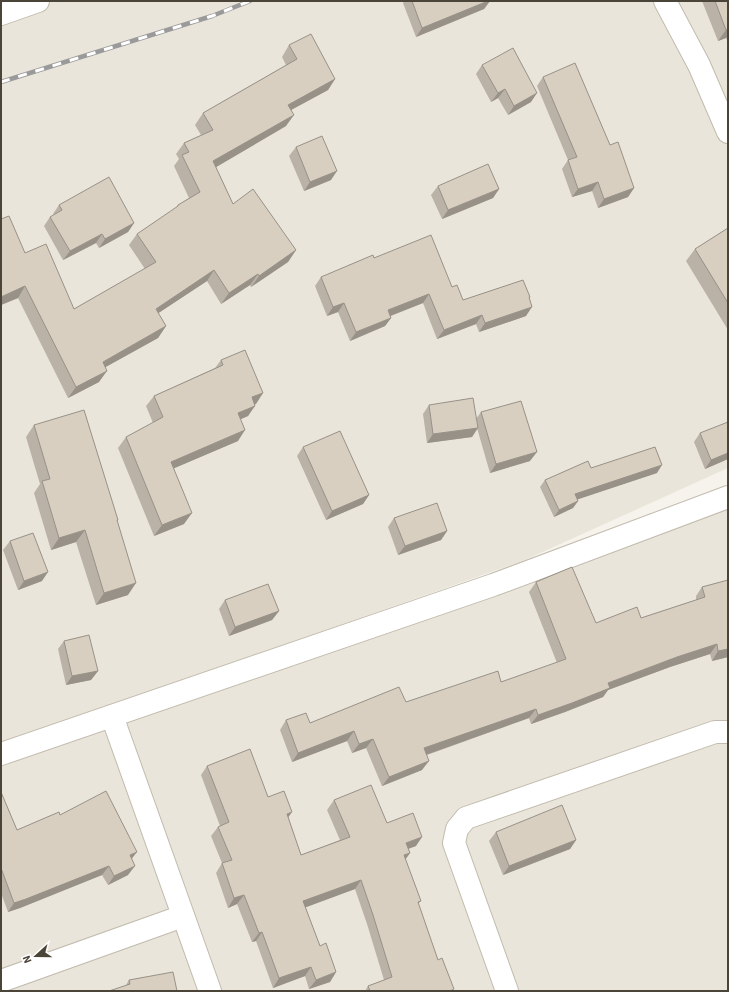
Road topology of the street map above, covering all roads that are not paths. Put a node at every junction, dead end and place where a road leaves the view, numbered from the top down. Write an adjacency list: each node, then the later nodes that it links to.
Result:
1 (38, 1): 3 (street)
2 (665, 1): 4 (street)
3 (1, 14)
4 (728, 130)
5 (728, 497): 6 (street)
6 (112, 716): 8 (street); 9 (street)
7 (728, 732): 12 (street)
8 (1, 754)
9 (183, 916): 10 (street); 11 (street)
10 (1, 981)
11 (210, 991)
12 (507, 991)

